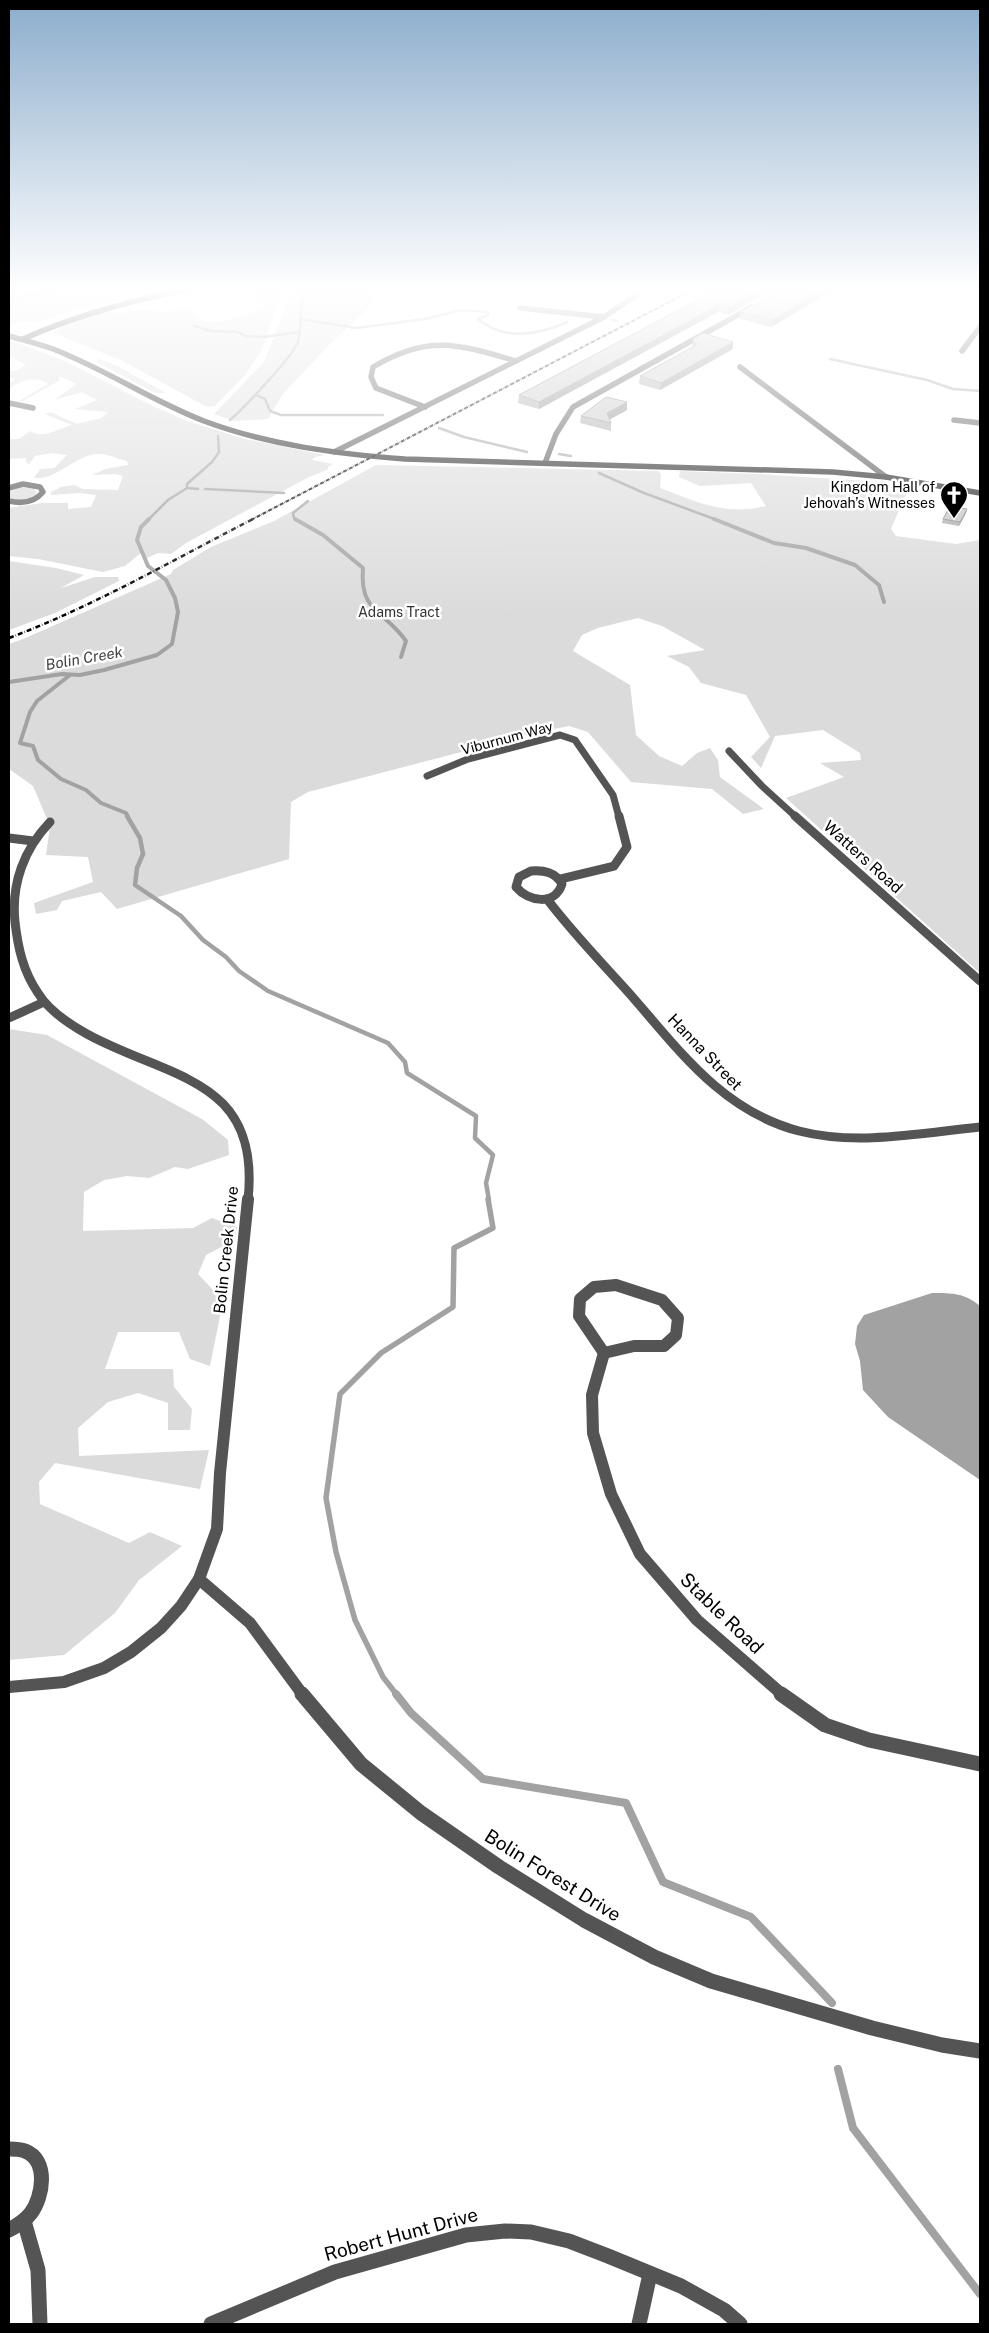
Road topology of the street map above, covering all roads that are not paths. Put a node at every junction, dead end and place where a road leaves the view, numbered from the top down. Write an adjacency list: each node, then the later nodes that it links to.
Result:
1 (156, 398): 11 (main road)
2 (401, 398): 7 (street)
3 (443, 398): 7 (street)
4 (588, 398): 12 (street)
5 (781, 398): 13 (street)
6 (9, 403): 8 (street)
7 (425, 407): 11 (street)
8 (33, 408)
9 (954, 420): 10 (street)
10 (980, 424)
11 (334, 452): 12 (main road)
12 (545, 463): 13 (main road)
13 (886, 477): 15 (main road)
14 (9, 488): 16 (street)
15 (980, 493)
16 (9, 501)
17 (729, 751): 24 (street, Watters Road)
18 (427, 776): 22 (street, Viburnum Way)
19 (50, 822): 21 (street, Bolin Creek Drive)
20 (9, 838): 21 (street)
21 (33, 841): 25 (street, Bolin Creek Drive)
22 (560, 879): 23 (street); 23 (street)
23 (547, 899): 27 (street, Hanna Street)
24 (980, 981)
25 (44, 1002): 26 (street); 29 (street, Bolin Creek Drive)
26 (9, 1018)
27 (980, 1127)
28 (604, 1353): 28 (street); 31 (street, Stable Road)
29 (199, 1579): 30 (street, Bolin Creek Drive); 32 (street, Bolin Forest Drive)
30 (9, 1687)
31 (980, 1764)
32 (980, 2051)
33 (9, 2149): 34 (street)
34 (24, 2221): 35 (street); 37 (street)
35 (9, 2230)
36 (650, 2274): 38 (street, Robert Hunt Drive); 39 (street); 40 (street, Robert Hunt Drive)
37 (40, 2324)
38 (211, 2324)
39 (639, 2324)
40 (740, 2324)

